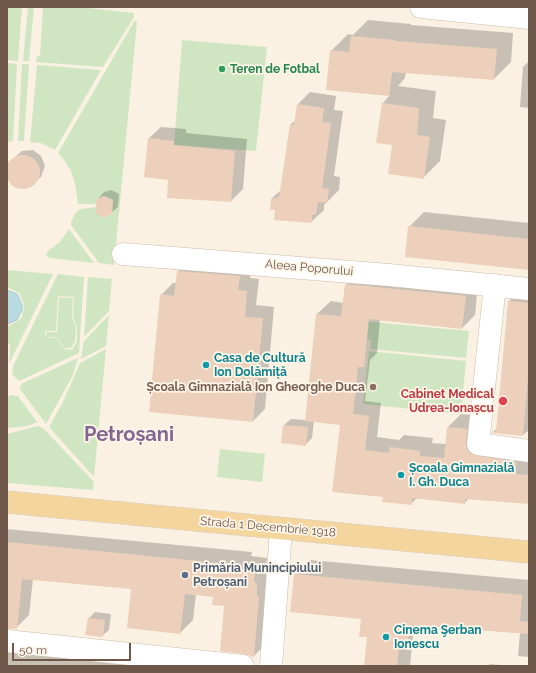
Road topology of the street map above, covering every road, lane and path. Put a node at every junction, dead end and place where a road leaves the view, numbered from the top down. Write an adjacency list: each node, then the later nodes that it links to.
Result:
1 (421, 7): 2 (street)
2 (529, 18)
3 (123, 254): 4 (street, Aleea Poporului)
4 (495, 285): 5 (street, Aleea Poporului); 6 (street)
5 (529, 289)
6 (529, 451)
7 (7, 502): 8 (main road, Strada 1 Decembrie 1918)
8 (281, 529): 9 (main road, Strada 1 Decembrie 1918); 12 (street)
9 (529, 552)
10 (7, 641): 11 (street)
11 (243, 666)
12 (271, 666)

